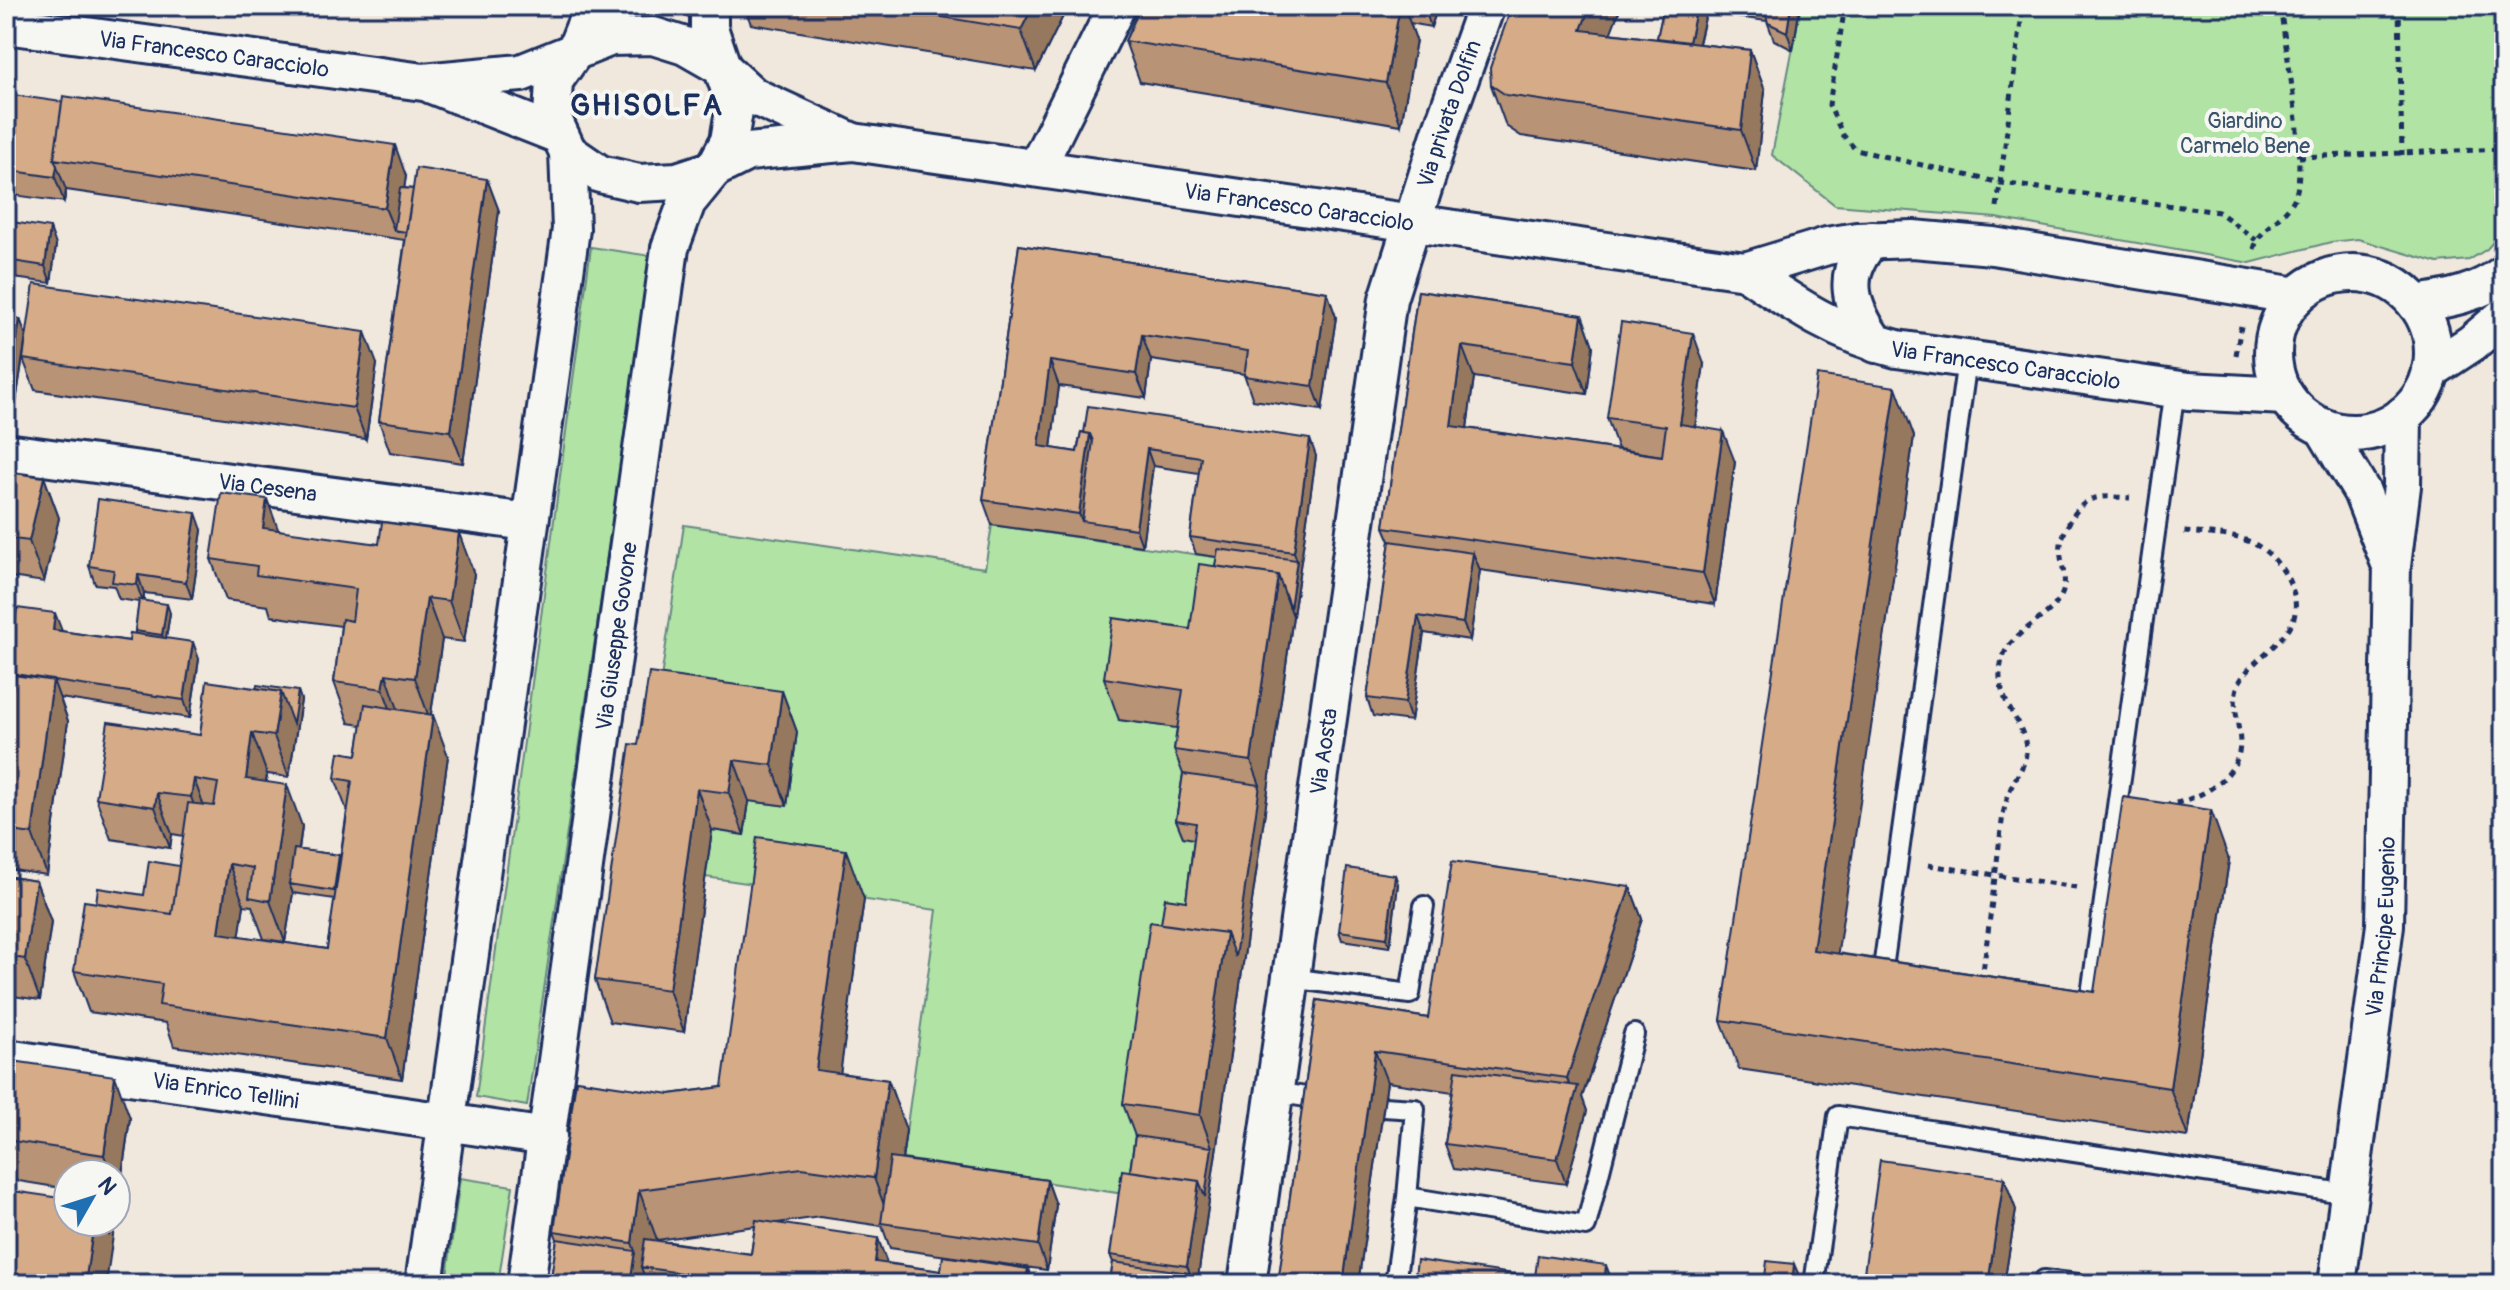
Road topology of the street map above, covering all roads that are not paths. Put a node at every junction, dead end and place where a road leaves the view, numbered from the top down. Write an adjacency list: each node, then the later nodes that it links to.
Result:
1 (593, 6): 6 (street)
2 (709, 6): 7 (street, Via Giuseppe Govone)
3 (1117, 6): 11 (street)
4 (1486, 6): 13 (street, Via privata Dolfin)
5 (6, 25): 8 (street, Via Francesco Caracciolo)
6 (575, 51): 7 (street); 8 (street, Via Francesco Caracciolo); 10 (street)
7 (720, 66): 9 (street, Via Francesco Caracciolo); 12 (street, Via Giuseppe Govone)
8 (423, 82): 10 (street, Via Francesco Caracciolo)
9 (853, 142): 11 (street, Via Francesco Caracciolo); 12 (street, Via Francesco Caracciolo)
10 (563, 144): 12 (street); 28 (street)
11 (1037, 167): 13 (street, Via Francesco Caracciolo)
12 (714, 169): 40 (street, Via Giuseppe Govone)
13 (1414, 221): 15 (street, Via Francesco Caracciolo); 31 (street, Via Aosta)
14 (1872, 240): 15 (street, Via Francesco Caracciolo); 17 (street, Via Francesco Caracciolo); 20 (street)
15 (1745, 271): 20 (street, Via Francesco Caracciolo)
16 (2504, 274): 18 (street)
17 (2297, 296): 18 (street); 24 (street)
18 (2416, 304): 22 (street)
19 (2504, 316): 22 (street)
20 (1876, 344): 21 (street, Via Francesco Caracciolo)
21 (1967, 360): 23 (street, Via Francesco Caracciolo); 32 (lane)
22 (2431, 370): 25 (street)
23 (2175, 389): 24 (street, Via Francesco Caracciolo); 33 (lane)
24 (2285, 396): 26 (street, Via Principe Eugenio)
25 (2403, 415): 26 (street, Via Principe Eugenio); 29 (street, Via Principe Eugenio)
26 (2323, 427): 29 (street, Via Principe Eugenio)
27 (6, 452): 28 (street, Via Cesena)
28 (528, 522): 39 (street)
29 (2392, 566): 41 (street, Via Principe Eugenio)
30 (1424, 906): 31 (lane)
31 (1290, 978): 36 (street, Via Aosta)
32 (1894, 991)
33 (2072, 1016)
34 (1634, 1034): 42 (lane)
35 (6, 1058): 39 (street, Via Enrico Tellini)
36 (1274, 1092): 37 (lane); 45 (street, Via Aosta)
37 (1319, 1099)
38 (1383, 1107): 42 (lane)
39 (447, 1124): 40 (street, Via Enrico Tellini); 43 (street)
40 (548, 1137): 44 (street, Via Giuseppe Govone)
41 (2349, 1194): 47 (lane); 50 (street, Via Principe Eugenio)
42 (1407, 1197): 46 (lane)
43 (424, 1284)
44 (526, 1284)
45 (1247, 1284)
46 (1395, 1284)
47 (1814, 1284)
48 (2043, 1284): 49 (lane)
49 (2078, 1284)
50 (2337, 1284)

